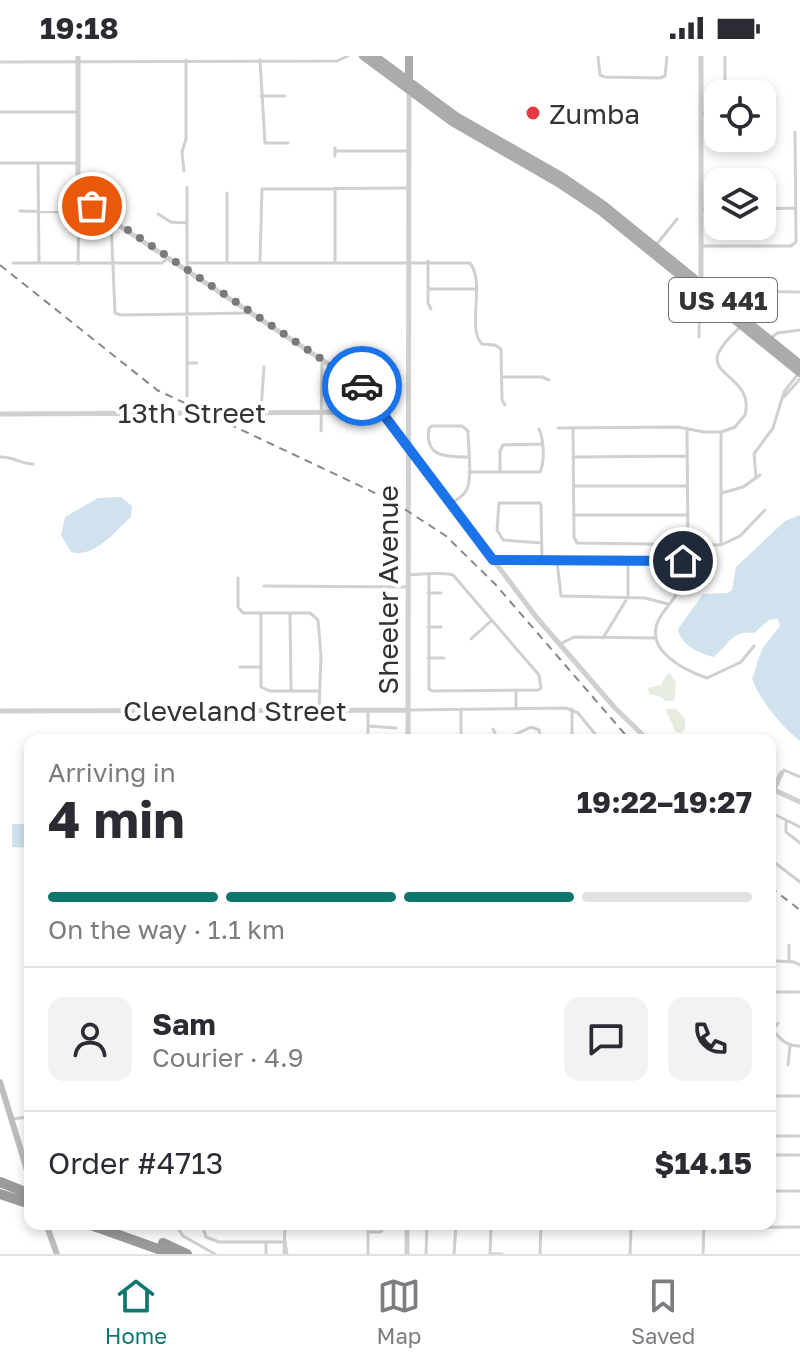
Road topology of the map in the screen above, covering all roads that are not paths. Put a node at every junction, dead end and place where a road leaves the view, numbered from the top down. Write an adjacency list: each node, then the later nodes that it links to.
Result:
1 (348, 56): 13 (street)
2 (363, 56): 17 (main road, US 441)
3 (373, 56): 15 (main road, US 441)
4 (409, 56): 14 (main road, Sheeler Avenue)
5 (598, 56): 6 (street)
6 (667, 56)
7 (701, 56): 22 (street)
8 (725, 56): 16 (street)
9 (78, 58): 10 (street); 11 (street); 21 (street)
10 (130, 58): 12 (street)
11 (1, 60)
12 (186, 60): 13 (street); 32 (street)
13 (260, 60): 18 (street)
14 (409, 67): 15 (main road); 17 (main road, Sheeler Avenue)
15 (392, 69): 17 (main road, US 441)
16 (725, 80)
17 (409, 87): 24 (main road, US 441); 24 (main road, US 441); 28 (street, Sheeler Avenue)
18 (261, 96): 19 (street); 26 (street)
19 (285, 96)
20 (0, 112): 21 (street)
21 (77, 112): 31 (street)
22 (701, 113): 23 (street); 38 (street)
23 (704, 113)
24 (458, 120): 49 (main road, US 441)
25 (795, 132): 37 (street)
26 (288, 143)
27 (335, 151): 28 (street)
28 (408, 151): 35 (street, Sheeler Avenue)
29 (0, 163): 30 (street)
30 (38, 163): 31 (street); 41 (street)
31 (78, 163): 43 (street)
32 (184, 171)
33 (187, 187): 47 (street)
34 (335, 188): 35 (street); 53 (street); 54 (street)
35 (409, 188): 51 (street, Sheeler Avenue)
36 (227, 193): 59 (street)
37 (796, 208): 39 (street); 48 (street)
38 (702, 209): 48 (street)
39 (776, 209)
40 (20, 211): 41 (street)
41 (39, 213): 42 (street); 56 (street)
42 (79, 213): 43 (street); 60 (street)
43 (99, 213): 46 (street)
44 (158, 214): 47 (street)
45 (677, 219): 49 (street)
46 (111, 221): 50 (street); 57 (street)
47 (187, 223): 58 (street)
48 (702, 246): 62 (street)
49 (654, 248): 62 (main road, US 441)
50 (168, 258): 57 (street); 61 (street)
51 (409, 261): 52 (street); 54 (street); 96 (street, Sheeler Avenue)
52 (428, 261): 63 (street); 64 (street)
53 (260, 262): 54 (street); 59 (street)
54 (335, 262)
55 (13, 263): 56 (street)
56 (39, 263): 60 (street)
57 (112, 263): 60 (street); 68 (street)
58 (187, 263): 59 (street); 61 (street)
59 (227, 263)
60 (78, 264)
61 (187, 270): 68 (street); 69 (street)
62 (701, 287): 65 (main road, US 441); 70 (main road, US 441); 73 (street)
63 (428, 289): 64 (street); 67 (street)
64 (477, 289): 81 (street)
65 (712, 291): 66 (street); 71 (main road, US 441)
66 (800, 292)
67 (431, 309)
68 (187, 313): 69 (street); 76 (street)
69 (251, 313): 75 (street)
70 (741, 325): 71 (main road); 80 (main road, US 441); 94 (street)
71 (754, 326): 74 (main road, US 441)
72 (800, 330): 74 (street)
73 (699, 337)
74 (770, 339): 78 (main road, US 441)
75 (322, 359): 86 (street); 87 (street)
76 (187, 363): 77 (street); 83 (street)
77 (197, 363)
78 (800, 364)
79 (264, 367): 85 (street)
80 (800, 375): 106 (street)
81 (502, 377): 82 (street); 84 (street)
82 (549, 380)
83 (187, 396)
84 (505, 405)
85 (261, 411): 86 (street, 13th Street); 88 (street, 13th Street)
86 (322, 412): 87 (street, 13th Street); 93 (street)
87 (383, 412): 96 (street)
88 (0, 414)
89 (558, 428): 90 (street)
90 (573, 428): 91 (street); 100 (street)
91 (687, 428): 94 (street); 97 (street)
92 (539, 429): 95 (street)
93 (321, 431)
94 (721, 432): 106 (street)
95 (543, 444): 103 (street); 103 (street)
96 (409, 447): 107 (street); 120 (street, Sheeler Avenue)
97 (687, 456): 100 (street); 105 (street)
98 (0, 457): 101 (street)
99 (469, 457): 99 (street); 102 (street)
100 (574, 457): 104 (street)
101 (33, 464)
102 (469, 472): 103 (street); 107 (street)
103 (500, 472)
104 (574, 486): 105 (street); 109 (street)
105 (687, 486): 110 (street)
106 (722, 493): 113 (street)
107 (451, 504): 114 (street)
108 (765, 510): 113 (street)
109 (574, 515): 110 (street); 112 (street)
110 (687, 515): 112 (street)
111 (542, 543): 111 (street); 115 (street)
112 (686, 544): 113 (street); 118 (street)
113 (721, 545)
114 (493, 560): 115 (street); 136 (street)
115 (542, 560): 116 (street)
116 (557, 561): 117 (street); 126 (street)
117 (628, 561): 118 (street); 126 (street)
118 (683, 561): 127 (street)
119 (429, 574): 120 (street); 124 (street); 130 (street)
120 (409, 575): 123 (street, Sheeler Avenue)
121 (238, 578): 128 (street)
122 (264, 586): 123 (street)
123 (409, 587): 150 (street, Sheeler Avenue)
124 (428, 593): 125 (street); 131 (street)
125 (441, 593)
126 (628, 597): 127 (street); 133 (street)
127 (669, 605): 134 (street)
128 (261, 614): 129 (street); 141 (street)
129 (290, 614): 143 (street); 144 (street)
130 (492, 620): 135 (street); 142 (street)
131 (428, 627): 132 (street); 138 (street)
132 (441, 627)
133 (603, 638): 134 (street); 136 (street)
134 (656, 638): 137 (street)
135 (471, 639)
136 (560, 644): 163 (street)
137 (754, 646)
138 (428, 658): 139 (street); 142 (street)
139 (444, 658)
140 (240, 667): 141 (street)
141 (260, 667): 143 (street)
142 (516, 690): 146 (street)
143 (291, 691): 144 (street)
144 (320, 691): 148 (street)
145 (461, 709): 146 (street, Cleveland Street); 150 (street, Cleveland Street); 157 (street)
146 (516, 709): 147 (street, Cleveland Street)
147 (572, 709): 161 (street); 162 (street)
148 (319, 710): 149 (street, Cleveland Street); 151 (street, Cleveland Street)
149 (368, 710): 150 (street, Cleveland Street); 152 (street)
150 (408, 710): 156 (street, Sheeler Avenue)
151 (0, 711)
152 (368, 726): 153 (street); 155 (street)
153 (396, 728)
154 (493, 729): 158 (street)
155 (368, 734)
156 (408, 734)
157 (461, 734)
158 (495, 734)
159 (516, 734): 160 (street)
160 (540, 734)
161 (572, 734)
162 (595, 734)
163 (642, 734)
164 (800, 777): 165 (street)
165 (776, 783)
166 (776, 792): 167 (street)
167 (800, 802)
168 (776, 815): 169 (street)
169 (786, 820): 170 (street); 171 (street)
170 (800, 827)
171 (800, 843)
172 (776, 864): 173 (street)
173 (800, 882)
174 (789, 945): 176 (street)
175 (777, 961): 176 (street)
176 (789, 961): 177 (street)
177 (800, 965)
178 (776, 992): 179 (street)
179 (800, 992)
180 (776, 1034): 181 (street)
181 (790, 1046): 182 (street); 183 (street)
182 (800, 1046)
183 (788, 1065)
184 (0, 1082): 188 (main road)
185 (776, 1096): 186 (street)
186 (800, 1096)
187 (24, 1118): 188 (street)
188 (11, 1119): 193 (main road)
189 (776, 1136): 190 (street)
190 (800, 1136)
191 (776, 1155): 192 (street)
192 (800, 1155)
193 (24, 1161)
194 (0, 1184): 197 (highway)
195 (776, 1191): 196 (street)
196 (800, 1191)
197 (24, 1196)
198 (0, 1197): 199 (highway)
199 (24, 1199)
200 (776, 1227): 201 (street)
201 (800, 1227)
202 (48, 1230): 219 (main road)
203 (105, 1230): 220 (highway)
204 (125, 1230): 221 (highway)
205 (179, 1230): 222 (street)
206 (204, 1230): 217 (street)
207 (285, 1230): 218 (street)
208 (382, 1230): 216 (street)
209 (407, 1230): 226 (street)
210 (427, 1230): 227 (street)
211 (456, 1230): 228 (street)
212 (491, 1230): 229 (street)
213 (541, 1230): 231 (street)
214 (631, 1230): 232 (street)
215 (704, 1230): 233 (street)
216 (368, 1232): 225 (street)
217 (266, 1242): 218 (street); 223 (street)
218 (285, 1242): 224 (street)
219 (57, 1254)
220 (172, 1254)
221 (187, 1254)
222 (215, 1254)
223 (266, 1254)
224 (285, 1254)
225 (368, 1254)
226 (407, 1254)
227 (426, 1254)
228 (454, 1254)
229 (490, 1254): 230 (street)
230 (502, 1254)
231 (540, 1254)
232 (630, 1254)
233 (703, 1254)

